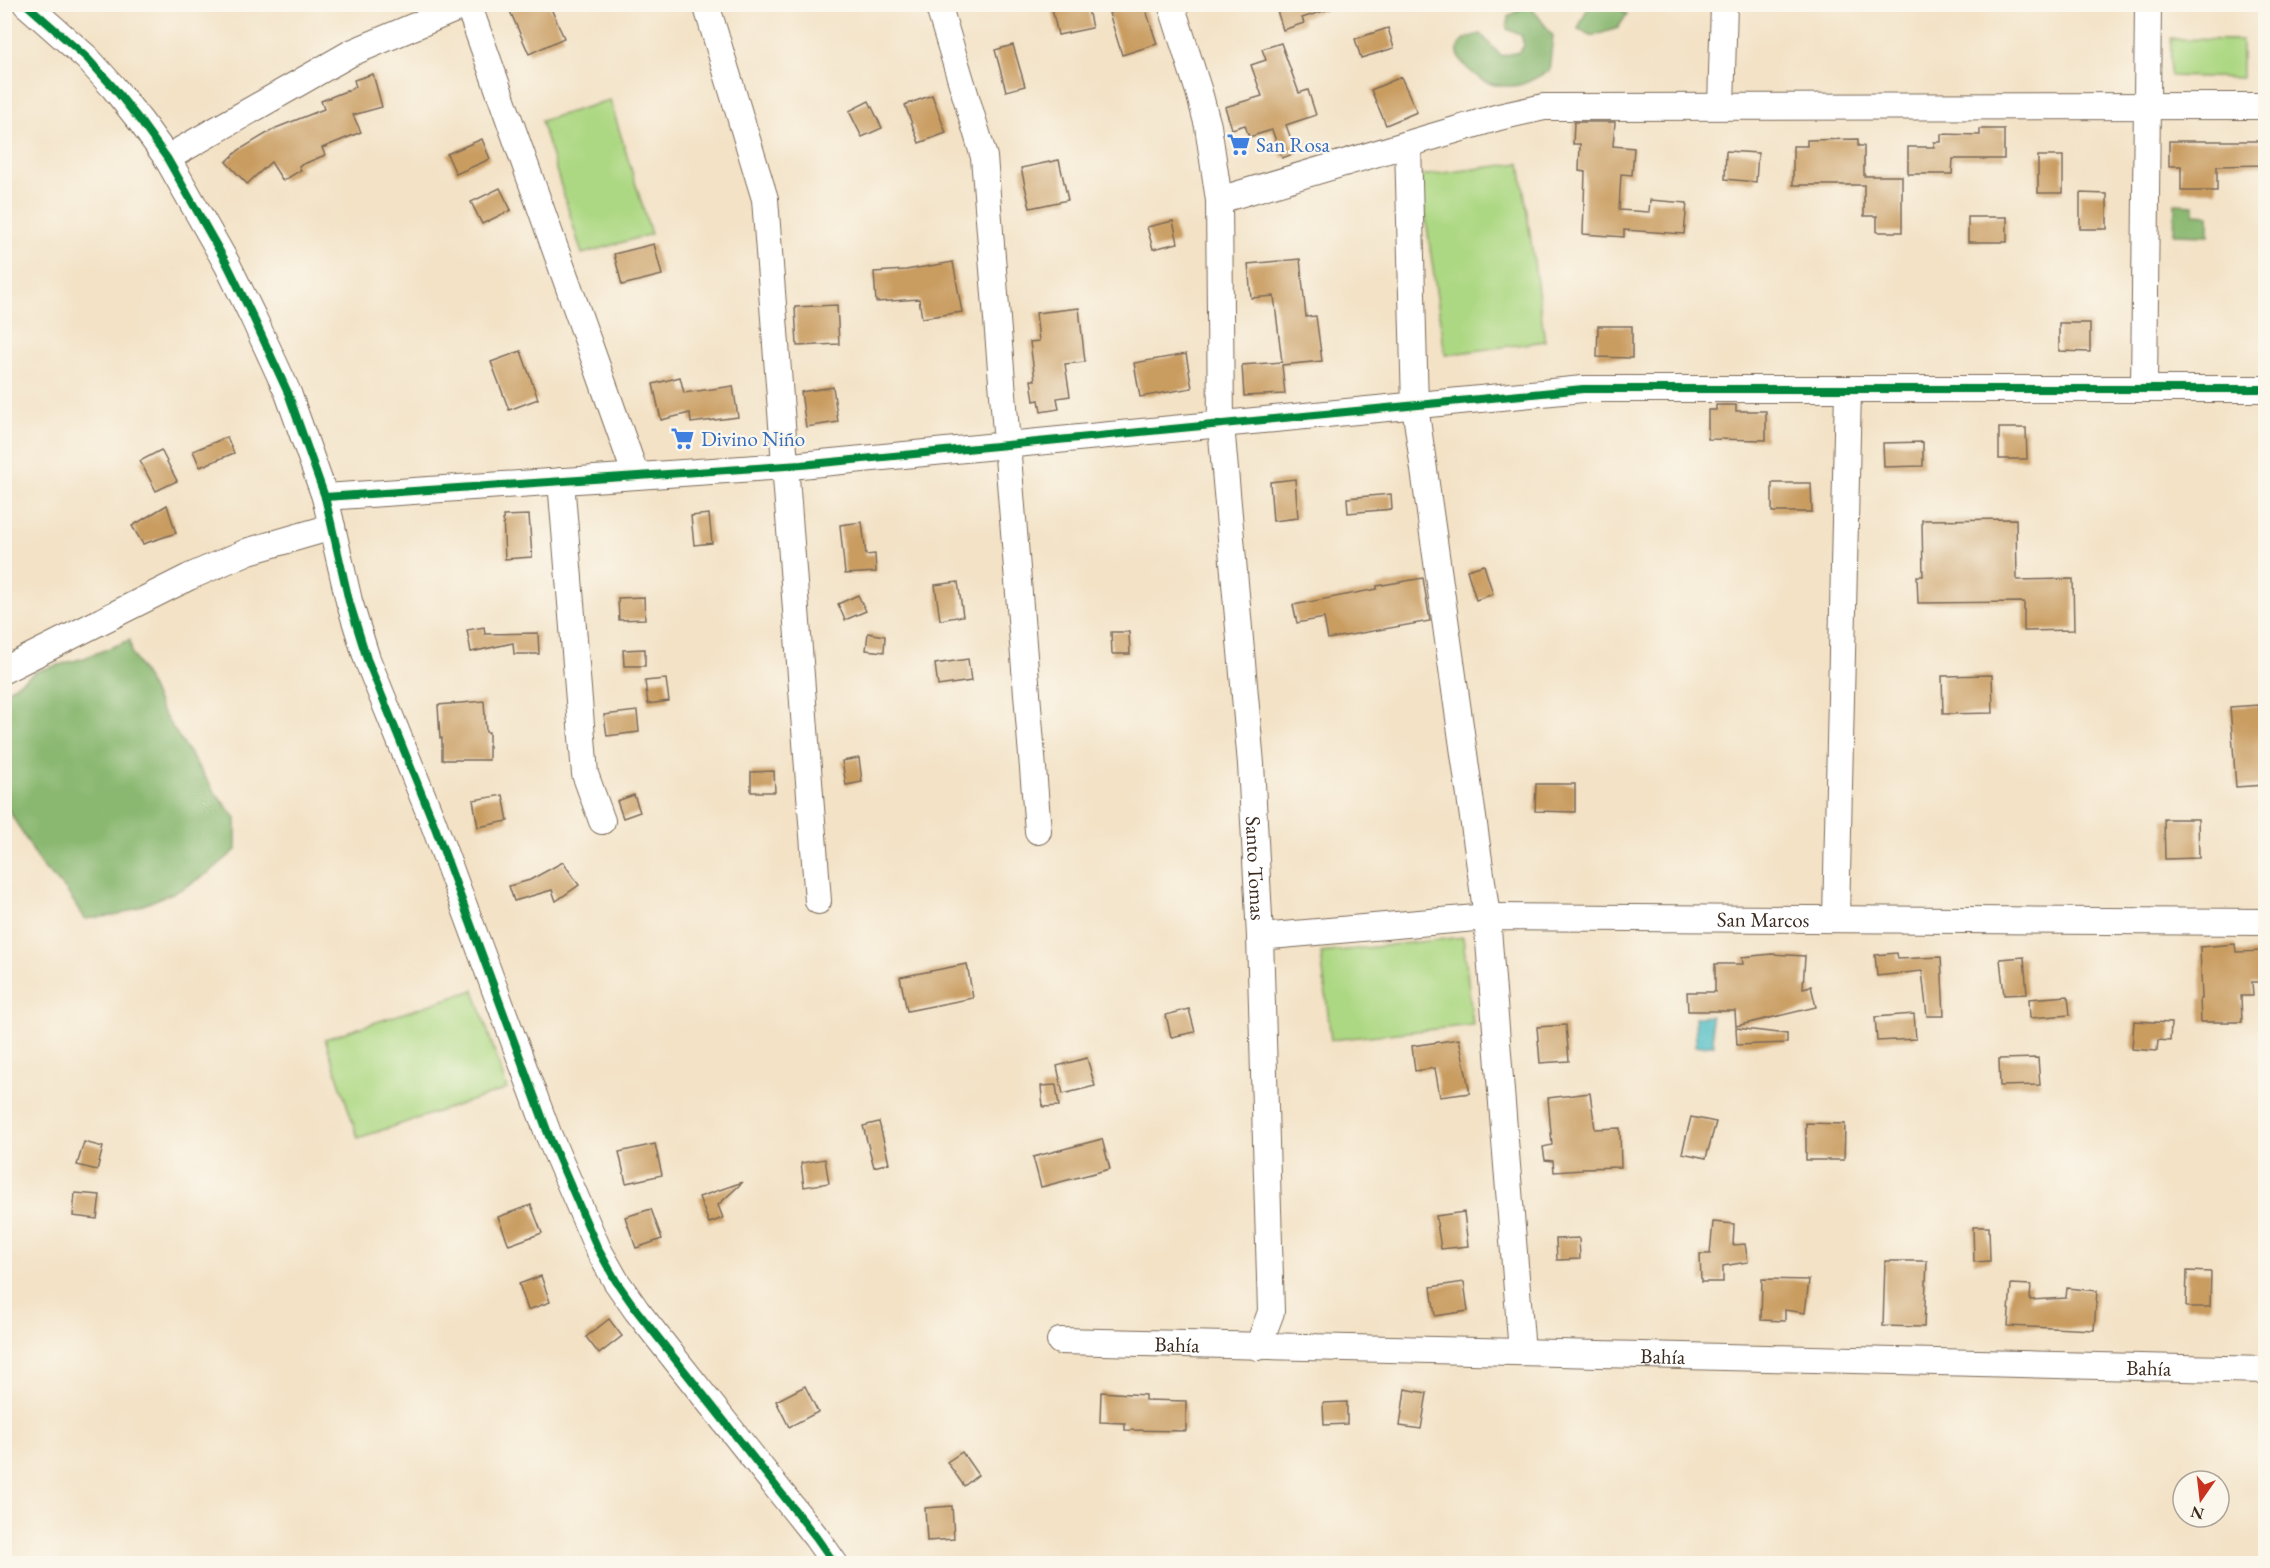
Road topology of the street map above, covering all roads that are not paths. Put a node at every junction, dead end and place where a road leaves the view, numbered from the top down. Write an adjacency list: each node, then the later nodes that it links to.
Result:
1 (26, 4): 12 (street)
2 (467, 4): 12 (street); 21 (street)
3 (706, 4): 20 (street)
4 (938, 4): 19 (street)
5 (1171, 4): 13 (street, Santo Tomas)
6 (1724, 4): 8 (street)
7 (2148, 4): 9 (street)
8 (1721, 106): 9 (street); 11 (street)
9 (2147, 106): 10 (street); 15 (street)
10 (2265, 106)
11 (1408, 145): 13 (street); 17 (street)
12 (166, 158): 23 (street)
13 (1219, 200): 18 (street, Santo Tomas)
14 (1848, 389): 15 (street); 17 (street); 30 (street)
15 (2144, 389): 16 (street)
16 (2265, 389)
17 (1415, 406): 18 (street); 29 (street)
18 (1221, 424): 19 (street); 32 (street, Santo Tomas)
19 (1005, 446): 20 (street); 27 (street)
20 (786, 466): 21 (street); 28 (street)
21 (636, 476): 22 (street)
22 (561, 481): 23 (street); 26 (street)
23 (325, 497): 24 (street)
24 (332, 527): 25 (street); 39 (street)
25 (4, 670)
26 (603, 821)
27 (1038, 831)
28 (818, 901)
29 (1487, 917): 30 (street, San Marcos); 32 (street, San Marcos); 37 (street)
30 (1836, 918): 31 (street, San Marcos)
31 (2265, 922)
32 (1260, 937): 33 (street, Santo Tomas)
33 (1271, 1312): 35 (street, Santo Tomas); 36 (street)
34 (1060, 1341): 35 (street, Bahía)
35 (1258, 1347): 36 (street, Bahía)
36 (1309, 1348): 37 (street, Bahía)
37 (1522, 1352): 38 (street, Bahía)
38 (2265, 1370)
39 (835, 1563)

